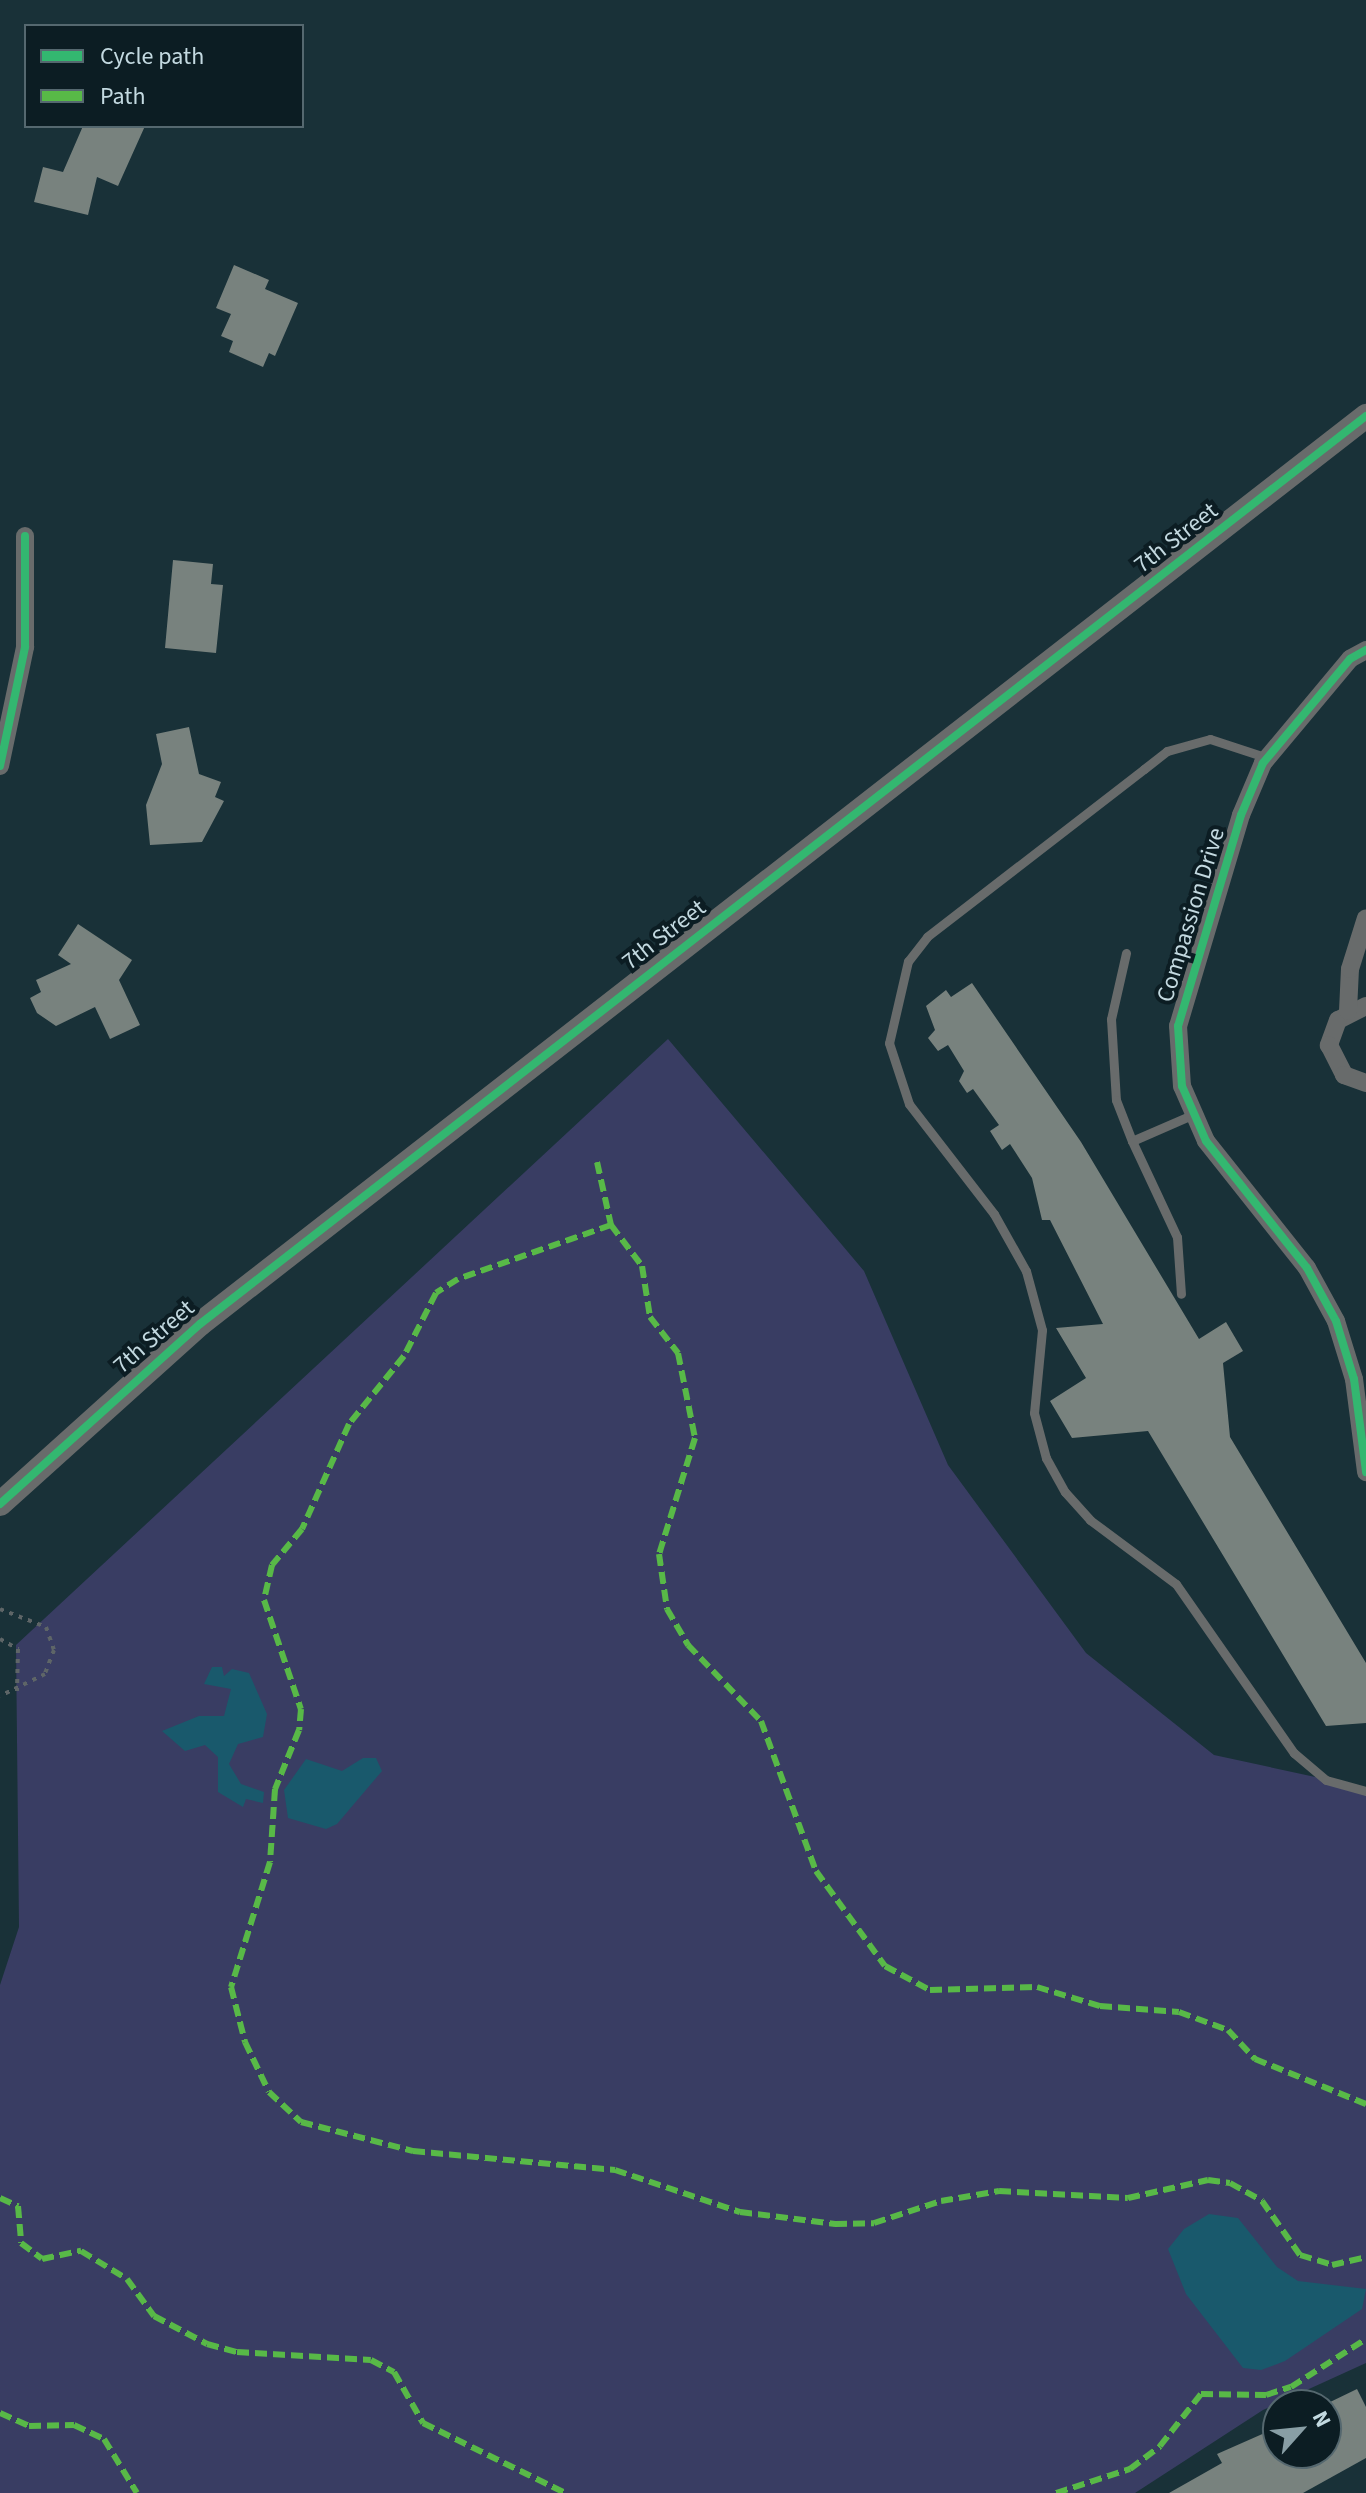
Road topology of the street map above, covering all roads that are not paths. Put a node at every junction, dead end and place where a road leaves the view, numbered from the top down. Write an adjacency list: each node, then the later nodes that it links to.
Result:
1 (1366, 416): 14 (street, 7th Street)
2 (25, 536): 5 (street)
3 (1366, 650): 4 (street, Compassion Drive)
4 (1268, 758): 10 (street, Compassion Drive); 15 (lane)
5 (0, 766)
6 (1366, 918): 8 (street)
7 (1126, 953): 11 (lane)
8 (1357, 1008): 9 (street)
9 (1366, 1083)
10 (1194, 1114): 11 (lane); 13 (street, Compassion Drive)
11 (1132, 1141): 12 (lane)
12 (1181, 1294)
13 (1366, 1472)
14 (0, 1504)
15 (1366, 1791)

